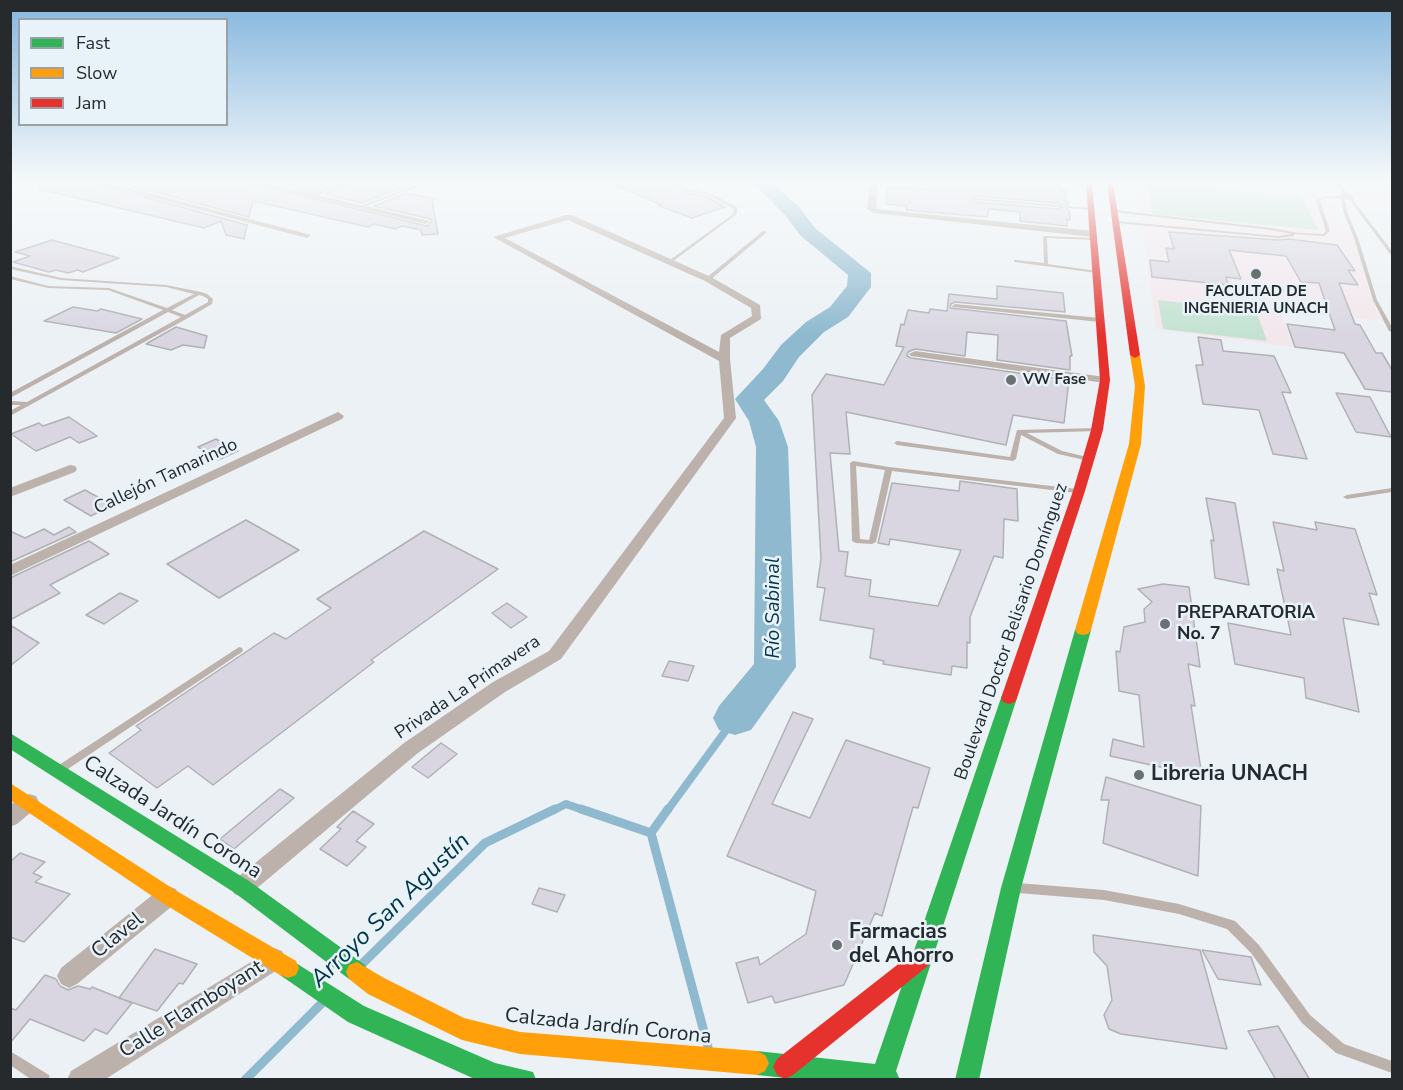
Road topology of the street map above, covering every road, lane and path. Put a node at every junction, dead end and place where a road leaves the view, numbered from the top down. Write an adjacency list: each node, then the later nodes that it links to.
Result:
1 (303, 234): 13 (street)
2 (508, 234): 32 (street, Privada La Primavera)
3 (608, 234): 16 (street, Privada La Primavera)
4 (708, 234): 16 (lane)
5 (763, 234): 22 (lane)
6 (1076, 234): 14 (street)
7 (1119, 234): 57 (main road)
8 (1243, 234): 9 (lane)
9 (1299, 234): 10 (lane)
10 (1325, 234)
11 (1354, 234): 30 (lane)
12 (1377, 234): 15 (lane)
13 (307, 235)
14 (1094, 236): 18 (lane); 20 (main road, Boulevard Doctor Belisario Domínguez)
15 (1392, 253)
16 (672, 261): 22 (street, Privada La Primavera)
17 (1016, 261): 18 (lane)
18 (1046, 265): 20 (lane)
19 (10, 267): 23 (lane)
20 (1096, 272): 29 (main road, Boulevard Doctor Belisario Domínguez)
21 (10, 277): 24 (lane)
22 (708, 279): 32 (street, Privada La Primavera)
23 (113, 282): 24 (lane); 25 (lane)
24 (100, 289): 27 (lane)
25 (199, 293): 27 (lane); 28 (lane)
26 (955, 306): 29 (lane)
27 (168, 310): 28 (lane); 34 (lane)
28 (186, 317): 36 (lane)
29 (1100, 320): 33 (main road, Boulevard Doctor Belisario Domínguez)
30 (1392, 331)
31 (915, 354): 33 (street)
32 (724, 359): 56 (street, Privada La Primavera)
33 (1105, 380): 39 (main road, Boulevard Doctor Belisario Domínguez)
34 (10, 396)
35 (10, 403): 36 (lane)
36 (29, 404): 37 (lane)
37 (10, 414)
38 (338, 416): 49 (street, Callejón Tamarindo)
39 (1097, 430): 40 (lane); 42 (main road, Boulevard Doctor Belisario Domínguez)
40 (1019, 431): 41 (lane); 42 (lane)
41 (897, 443)
42 (1089, 459): 46 (main road, Boulevard Doctor Belisario Domínguez)
43 (70, 468): 47 (street)
44 (889, 469): 44 (lane); 46 (lane)
45 (1392, 490): 48 (lane)
46 (1079, 491): 59 (main road, Boulevard Doctor Belisario Domínguez)
47 (10, 493)
48 (1347, 497)
49 (10, 571)
50 (239, 650): 52 (lane)
51 (10, 740): 52 (main road, Calzada Jardín Corona)
52 (58, 770): 56 (main road, Calzada Jardín Corona)
53 (10, 790): 54 (main road)
54 (28, 802): 55 (street); 58 (main road)
55 (10, 818)
56 (242, 887): 63 (main road, Calzada Jardín Corona)
57 (1011, 888): 64 (lane); 69 (main road)
58 (168, 896): 60 (main road); 61 (street, Clavel)
59 (922, 958): 63 (main road); 65 (main road, Boulevard Doctor Belisario Domínguez)
60 (274, 959): 67 (street, Calle Flamboyant); 68 (main road)
61 (69, 976)
62 (10, 1057): 66 (lane)
63 (785, 1067): 65 (main road, Calzada Jardín Corona)
64 (1392, 1067)
65 (884, 1078)
66 (44, 1080)
67 (80, 1080)
68 (525, 1080)
69 (968, 1080)

